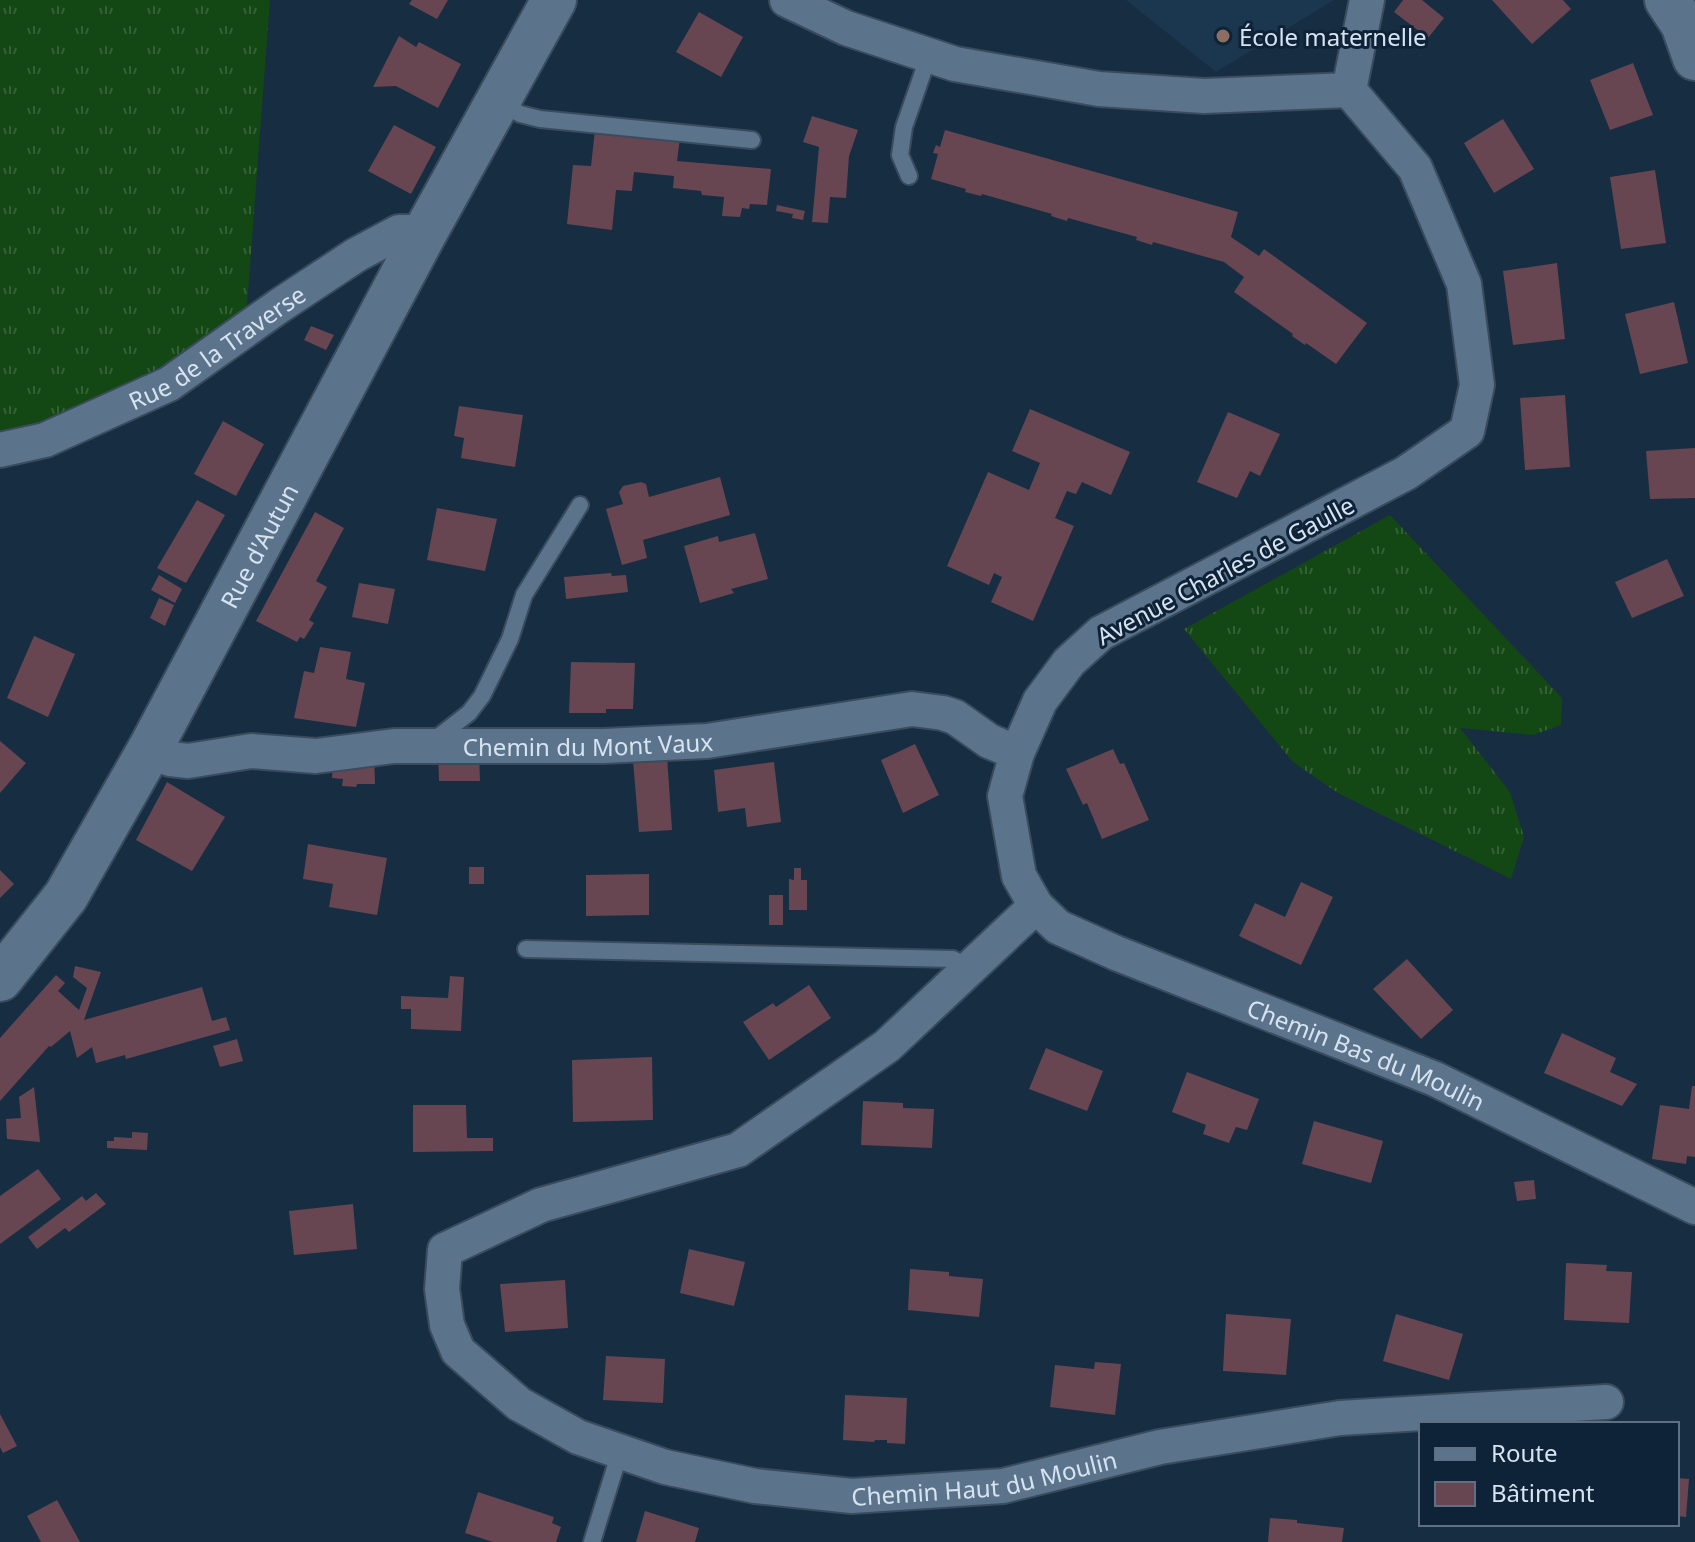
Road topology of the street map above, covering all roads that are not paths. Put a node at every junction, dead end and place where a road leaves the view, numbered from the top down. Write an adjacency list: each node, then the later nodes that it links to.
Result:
1 (554, 0): 8 (main road, Rue d'Autun)
2 (787, 0): 5 (street)
3 (1367, 0): 7 (street)
4 (1667, 0): 6 (main road)
5 (929, 55): 7 (street); 10 (lane)
6 (1695, 58)
7 (1349, 90): 16 (street, Avenue Charles de Gaulle)
8 (499, 101): 9 (lane); 11 (main road, Rue d'Autun)
9 (752, 140)
10 (909, 176)
11 (423, 236): 12 (street, Rue de la Traverse); 15 (main road, Rue d'Autun)
12 (0, 450)
13 (580, 505): 14 (lane)
14 (427, 746): 15 (street, Chemin du Mont Vaux); 16 (street, Chemin du Mont Vaux)
15 (150, 749): 20 (main road, Rue d'Autun)
16 (1017, 753): 17 (street, Avenue Charles de Gaulle)
17 (1036, 906): 19 (street); 21 (street, Chemin Bas du Moulin)
18 (526, 949): 19 (lane)
19 (970, 968): 23 (street, Chemin Haut du Moulin)
20 (0, 979)
21 (1695, 1207)
22 (1606, 1402): 23 (street, Chemin Haut du Moulin)
23 (620, 1452): 24 (lane)
24 (592, 1542)

